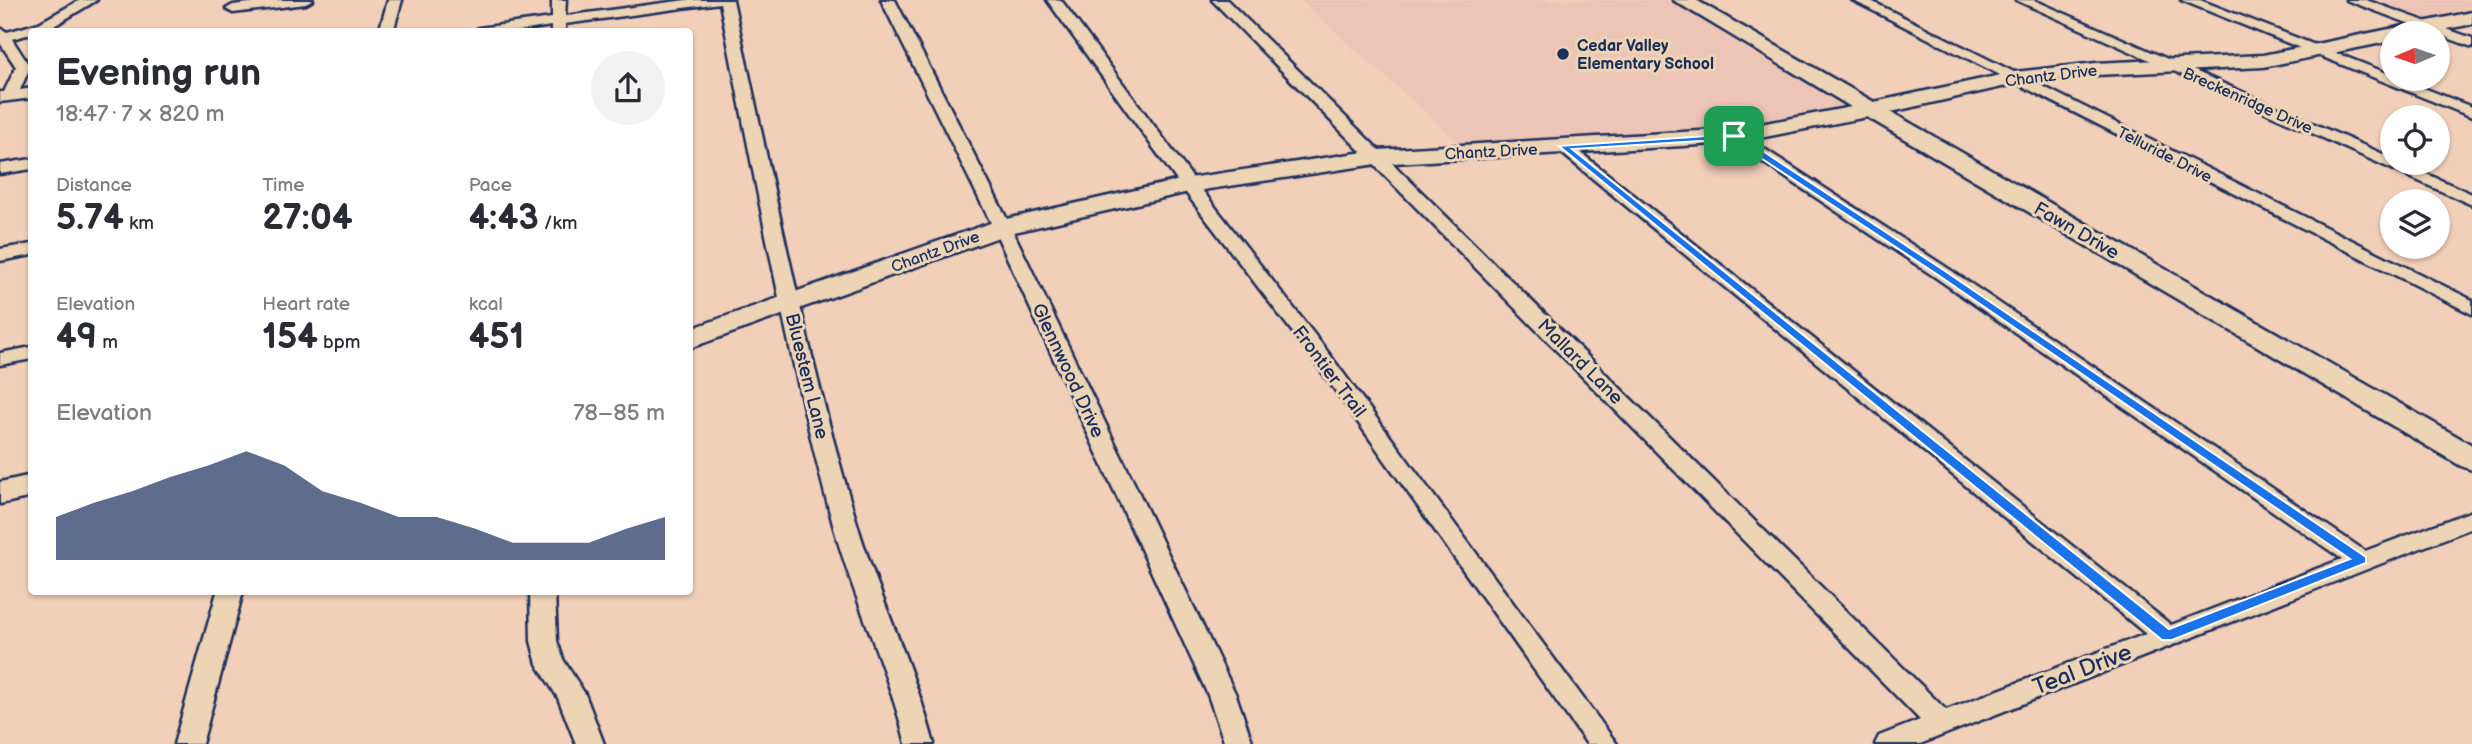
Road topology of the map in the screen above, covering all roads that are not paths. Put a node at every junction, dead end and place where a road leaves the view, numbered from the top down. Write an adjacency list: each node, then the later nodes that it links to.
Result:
1 (90, 0): 20 (street)
2 (306, 0): 15 (street)
3 (395, 0): 21 (street)
4 (559, 0): 19 (street)
5 (716, 0): 19 (street)
6 (726, 0): 45 (street, Bluestem Lane)
7 (888, 0): 42 (street, Glennwood Drive)
8 (1054, 0): 40 (street, Frontier Trail)
9 (1219, 0): 37 (street, Mallard Lane)
10 (1682, 0): 33 (street, Fawn Drive)
11 (1859, 0): 30 (street, Telluride Drive)
12 (2023, 0): 29 (street, Breckenridge Drive)
13 (2188, 0): 28 (street)
14 (2353, 0): 17 (street)
15 (233, 9)
16 (2472, 19): 18 (street)
17 (2411, 21)
18 (2450, 23)
19 (559, 26): 22 (street)
20 (35, 28)
21 (387, 28)
22 (532, 28)
23 (28, 29): 24 (street)
24 (2, 35): 32 (street)
25 (2450, 35): 27 (street)
26 (2380, 38): 28 (street, Chantz Drive)
27 (2472, 43)
28 (2317, 51): 29 (street, Chantz Drive); 34 (street)
29 (2172, 66): 30 (street, Chantz Drive); 41 (street, Breckenridge Drive)
30 (2015, 78): 33 (street, Chantz Drive); 46 (street, Telluride Drive)
31 (28, 93): 32 (street)
32 (5, 96)
33 (1870, 110): 35 (street, Chantz Drive); 50 (street, Fawn Drive)
34 (2472, 112)
35 (1734, 136): 36 (street, Chantz Drive); 54 (street)
36 (1564, 146): 37 (street, Chantz Drive); 57 (street)
37 (1377, 158): 40 (street, Chantz Drive); 58 (street, Mallard Lane)
38 (28, 165): 39 (street)
39 (0, 169)
40 (1189, 185): 42 (street, Chantz Drive); 63 (street, Frontier Trail)
41 (2472, 200)
42 (1002, 228): 45 (street, Chantz Drive); 62 (street, Glennwood Drive)
43 (28, 250): 44 (street)
44 (0, 255)
45 (790, 305): 47 (street, Chantz Drive); 61 (street, Bluestem Lane)
46 (2472, 308)
47 (693, 338)
48 (28, 354): 49 (street)
49 (0, 359)
50 (2472, 459)
51 (28, 487): 52 (street)
52 (0, 493)
53 (2472, 519): 54 (street, Teal Drive)
54 (2361, 560): 57 (street, Teal Drive)
55 (229, 595): 59 (street)
56 (542, 595): 60 (street)
57 (2167, 636): 58 (street, Teal Drive)
58 (1941, 724): 64 (street, Teal Drive)
59 (188, 744)
60 (590, 744)
61 (920, 744)
62 (1238, 744)
63 (1603, 744)
64 (1889, 744)

